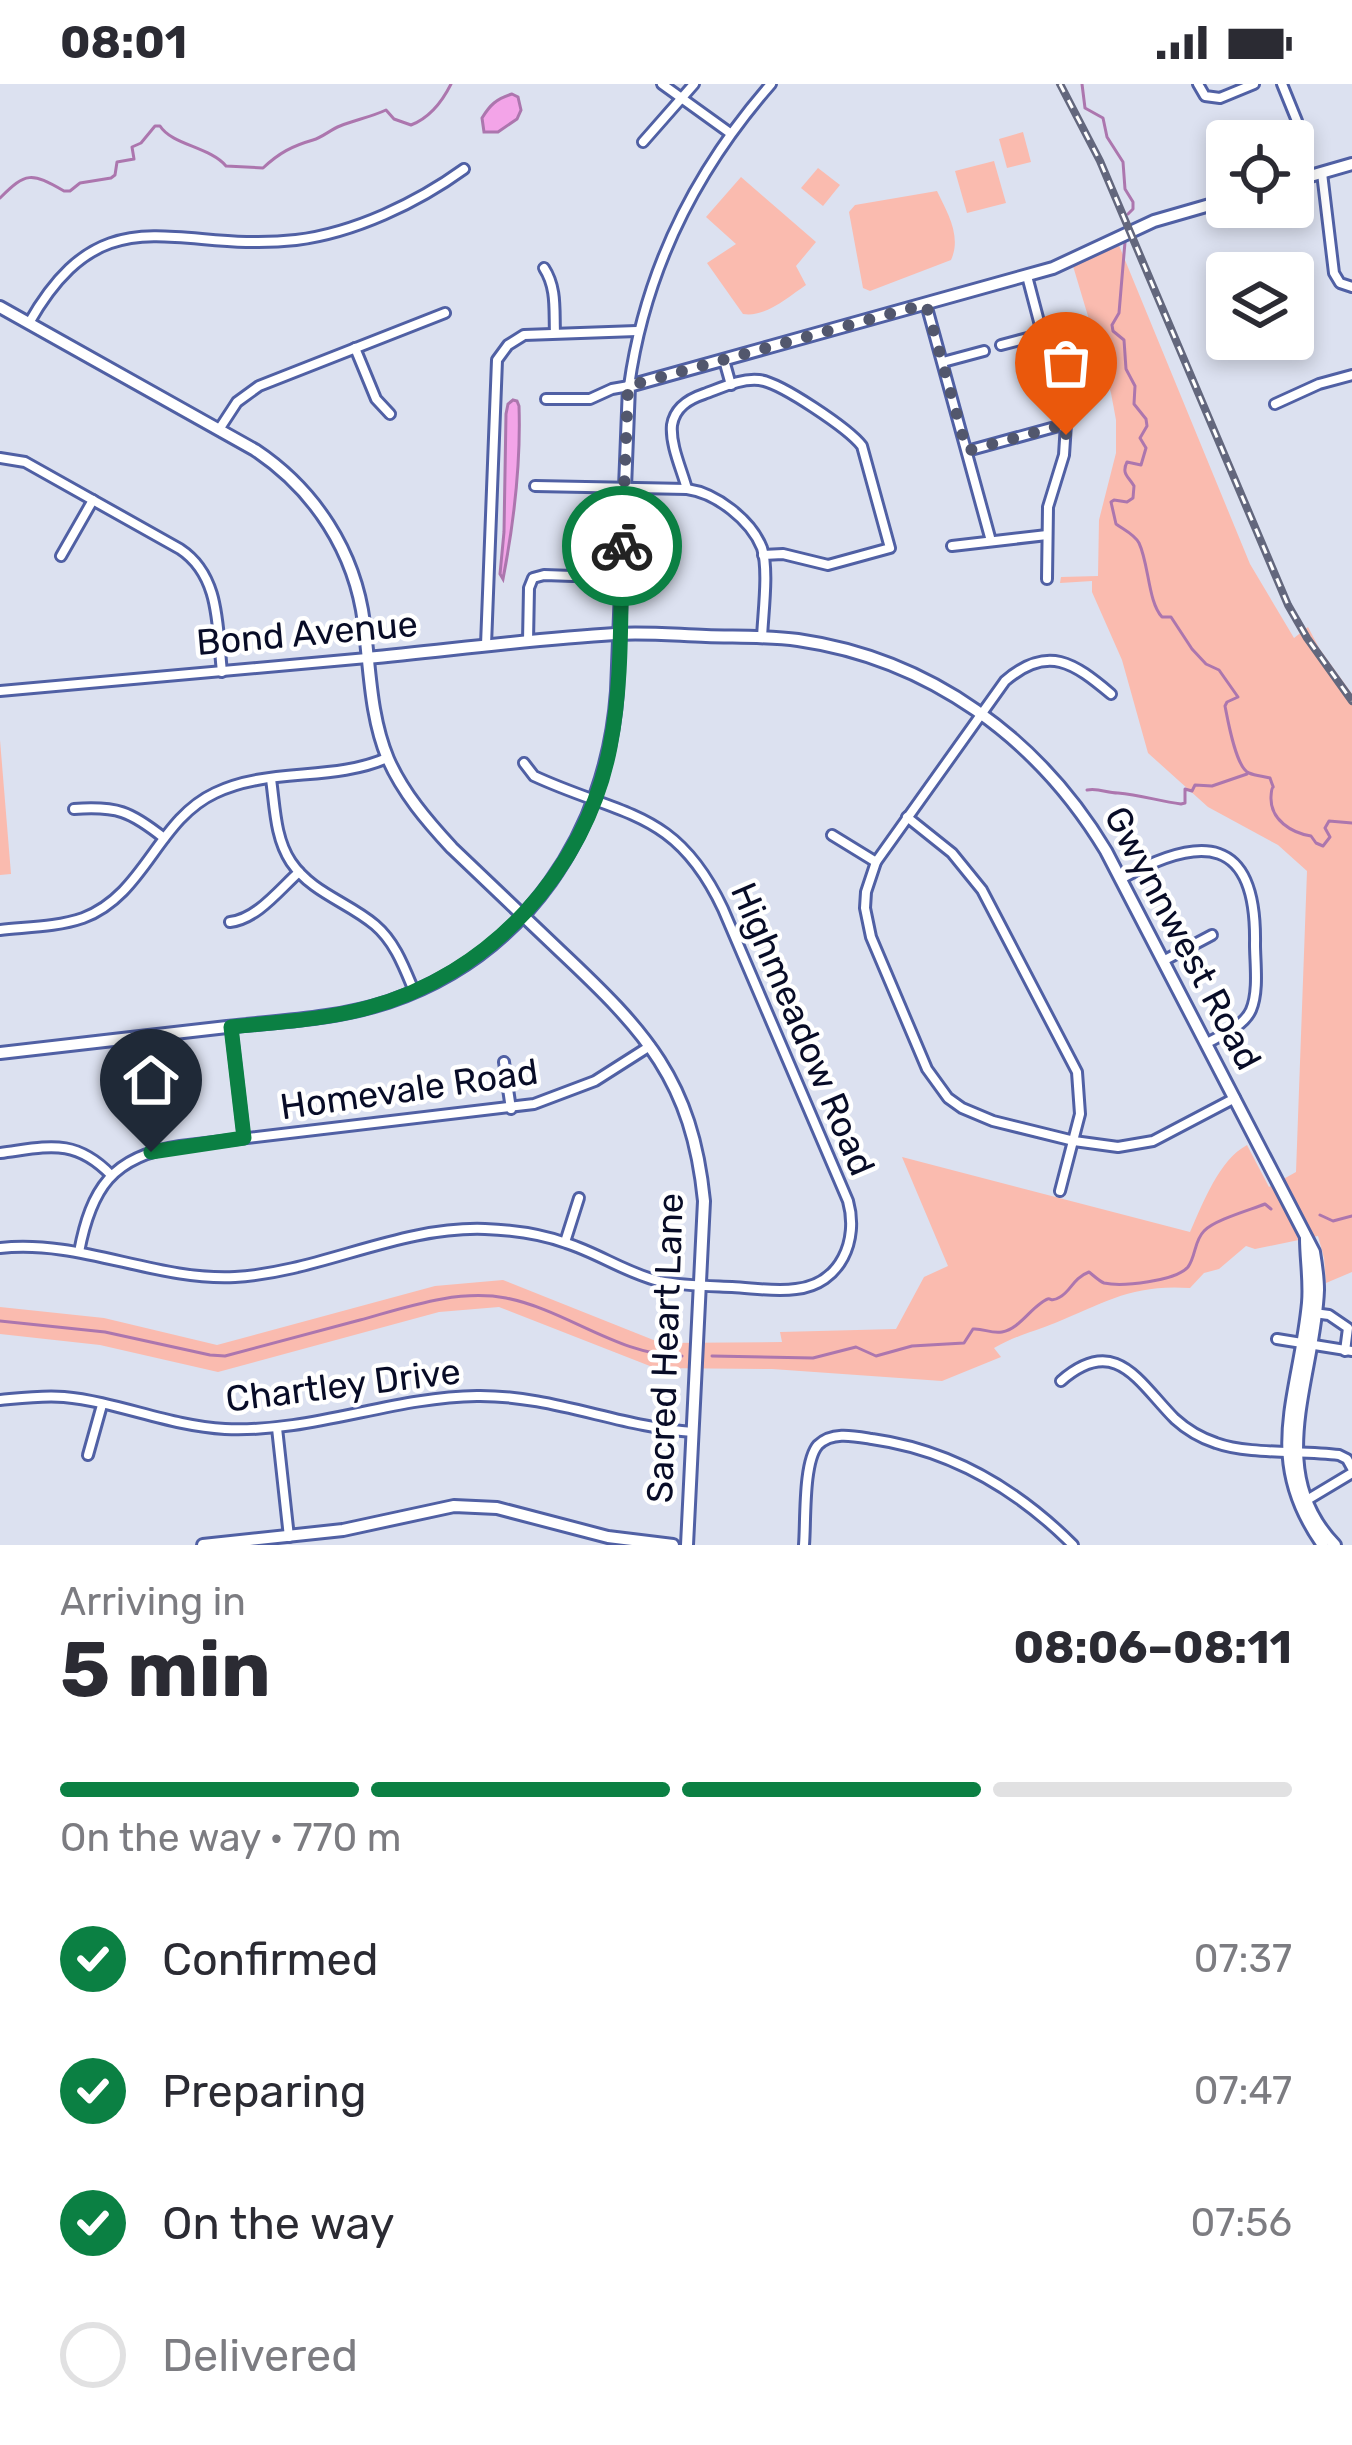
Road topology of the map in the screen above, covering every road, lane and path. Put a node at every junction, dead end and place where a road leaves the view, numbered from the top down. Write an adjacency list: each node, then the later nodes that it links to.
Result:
1 (662, 84): 7 (street)
2 (694, 84): 7 (street)
3 (770, 84): 9 (street)
4 (1198, 84): 5 (street)
5 (1254, 84)
6 (1282, 84): 8 (street)
7 (681, 99): 9 (street); 10 (street)
8 (1296, 120)
9 (730, 133): 23 (street)
10 (643, 142)
11 (1352, 164): 13 (street)
12 (464, 169): 22 (street)
13 (1322, 173): 14 (street); 18 (street)
14 (1314, 175)
15 (1206, 206): 17 (street)
16 (544, 268): 24 (street)
17 (1027, 276): 19 (street); 25 (street)
18 (1352, 287)
19 (926, 304): 29 (street); 30 (street)
20 (0, 307): 22 (street, Sacred Heart Lane)
21 (445, 313): 27 (street)
22 (29, 323): 38 (street, Sacred Heart Lane)
23 (638, 331): 24 (street); 33 (street)
24 (555, 333): 55 (street)
25 (1043, 334): 26 (street); 37 (street)
26 (1001, 345)
27 (356, 348): 36 (street); 38 (street)
28 (984, 351): 30 (street)
29 (724, 360): 32 (street); 33 (street)
30 (943, 362): 39 (street)
31 (1352, 375): 35 (street)
32 (731, 385): 43 (street); 48 (street)
33 (628, 386): 34 (street); 42 (street)
34 (546, 399)
35 (1275, 404)
36 (390, 414)
37 (1066, 424): 39 (street); 45 (street)
38 (220, 428): 56 (street, Sacred Heart Lane)
39 (967, 451): 46 (street)
40 (0, 458): 44 (street)
41 (535, 486): 42 (street)
42 (624, 488): 43 (street); 52 (street)
43 (687, 489): 48 (street)
44 (93, 500): 49 (street); 57 (street)
45 (1047, 535): 46 (street); 51 (street)
46 (991, 541): 47 (street)
47 (952, 546)
48 (763, 555): 53 (street)
49 (61, 556)
50 (602, 577): 54 (street)
51 (1047, 579)
52 (619, 634): 53 (street, Gwynnwest Road); 54 (street, Bond Avenue); 64 (street)
53 (762, 638): 60 (street, Gwynnwest Road)
54 (527, 642): 55 (street, Bond Avenue)
55 (486, 646): 56 (street, Bond Avenue)
56 (368, 658): 57 (street, Bond Avenue); 61 (street, Sacred Heart Lane)
57 (222, 672): 58 (street, Bond Avenue)
58 (0, 692)
59 (1111, 694): 60 (street)
60 (982, 712): 66 (street); 71 (street, Gwynnwest Road)
61 (387, 758): 63 (street); 72 (street, Sacred Heart Lane)
62 (524, 763): 64 (street, Highmeadow Road)
63 (271, 779): 68 (street); 70 (street)
64 (596, 800): 72 (street); 94 (street, Highmeadow Road)
65 (74, 809): 68 (street)
66 (907, 818): 69 (street); 86 (street)
67 (832, 835): 69 (street)
68 (164, 838): 74 (street)
69 (876, 862): 86 (street)
70 (299, 872): 73 (street); 77 (street)
71 (1121, 879): 76 (street, Gwynnwest Road); 79 (street)
72 (522, 916): 77 (street); 80 (street, Sacred Heart Lane)
73 (230, 922)
74 (0, 930)
75 (1212, 935): 76 (street)
76 (1163, 961): 79 (street, Gwynnwest Road)
77 (414, 992): 78 (street)
78 (231, 1027): 81 (street); 85 (street)
79 (1207, 1043): 83 (street, Gwynnwest Road)
80 (651, 1045): 84 (street, Homevale Road); 94 (street, Sacred Heart Lane)
81 (0, 1053)
82 (504, 1062): 84 (street)
83 (1235, 1098): 86 (street); 95 (street, Gwynnwest Road)
84 (511, 1109): 85 (street, Homevale Road)
85 (244, 1138): 88 (street, Homevale Road)
86 (1074, 1141): 89 (street)
87 (0, 1153): 88 (street)
88 (111, 1174): 93 (street)
89 (1060, 1191)
90 (579, 1198): 91 (street)
91 (565, 1242): 93 (street, Highmeadow Road); 94 (street, Highmeadow Road)
92 (0, 1248): 93 (street, Highmeadow Road)
93 (79, 1252)
94 (701, 1286): 103 (street, Sacred Heart Lane)
95 (1311, 1312): 97 (street, Gwynnwest Road); 98 (street)
96 (1277, 1340): 97 (street)
97 (1306, 1344): 98 (street); 104 (street, Gwynnwest Road)
98 (1349, 1351)
99 (1061, 1381): 104 (street)
100 (0, 1400): 101 (street, Chartley Drive)
101 (102, 1405): 102 (street, Chartley Drive); 105 (street)
102 (277, 1428): 103 (street, Chartley Drive); 108 (street)
103 (693, 1432): 112 (street, Sacred Heart Lane)
104 (1291, 1450): 106 (street); 107 (street, Gwynnwest Road)
105 (88, 1454)
106 (1352, 1471): 107 (street)
107 (1303, 1503): 109 (street, Gwynnwest Road)
108 (289, 1537): 110 (street); 111 (street)
109 (1325, 1543)
110 (203, 1545)
111 (673, 1545)
112 (687, 1545)
113 (804, 1545): 114 (street)
114 (1073, 1545)

